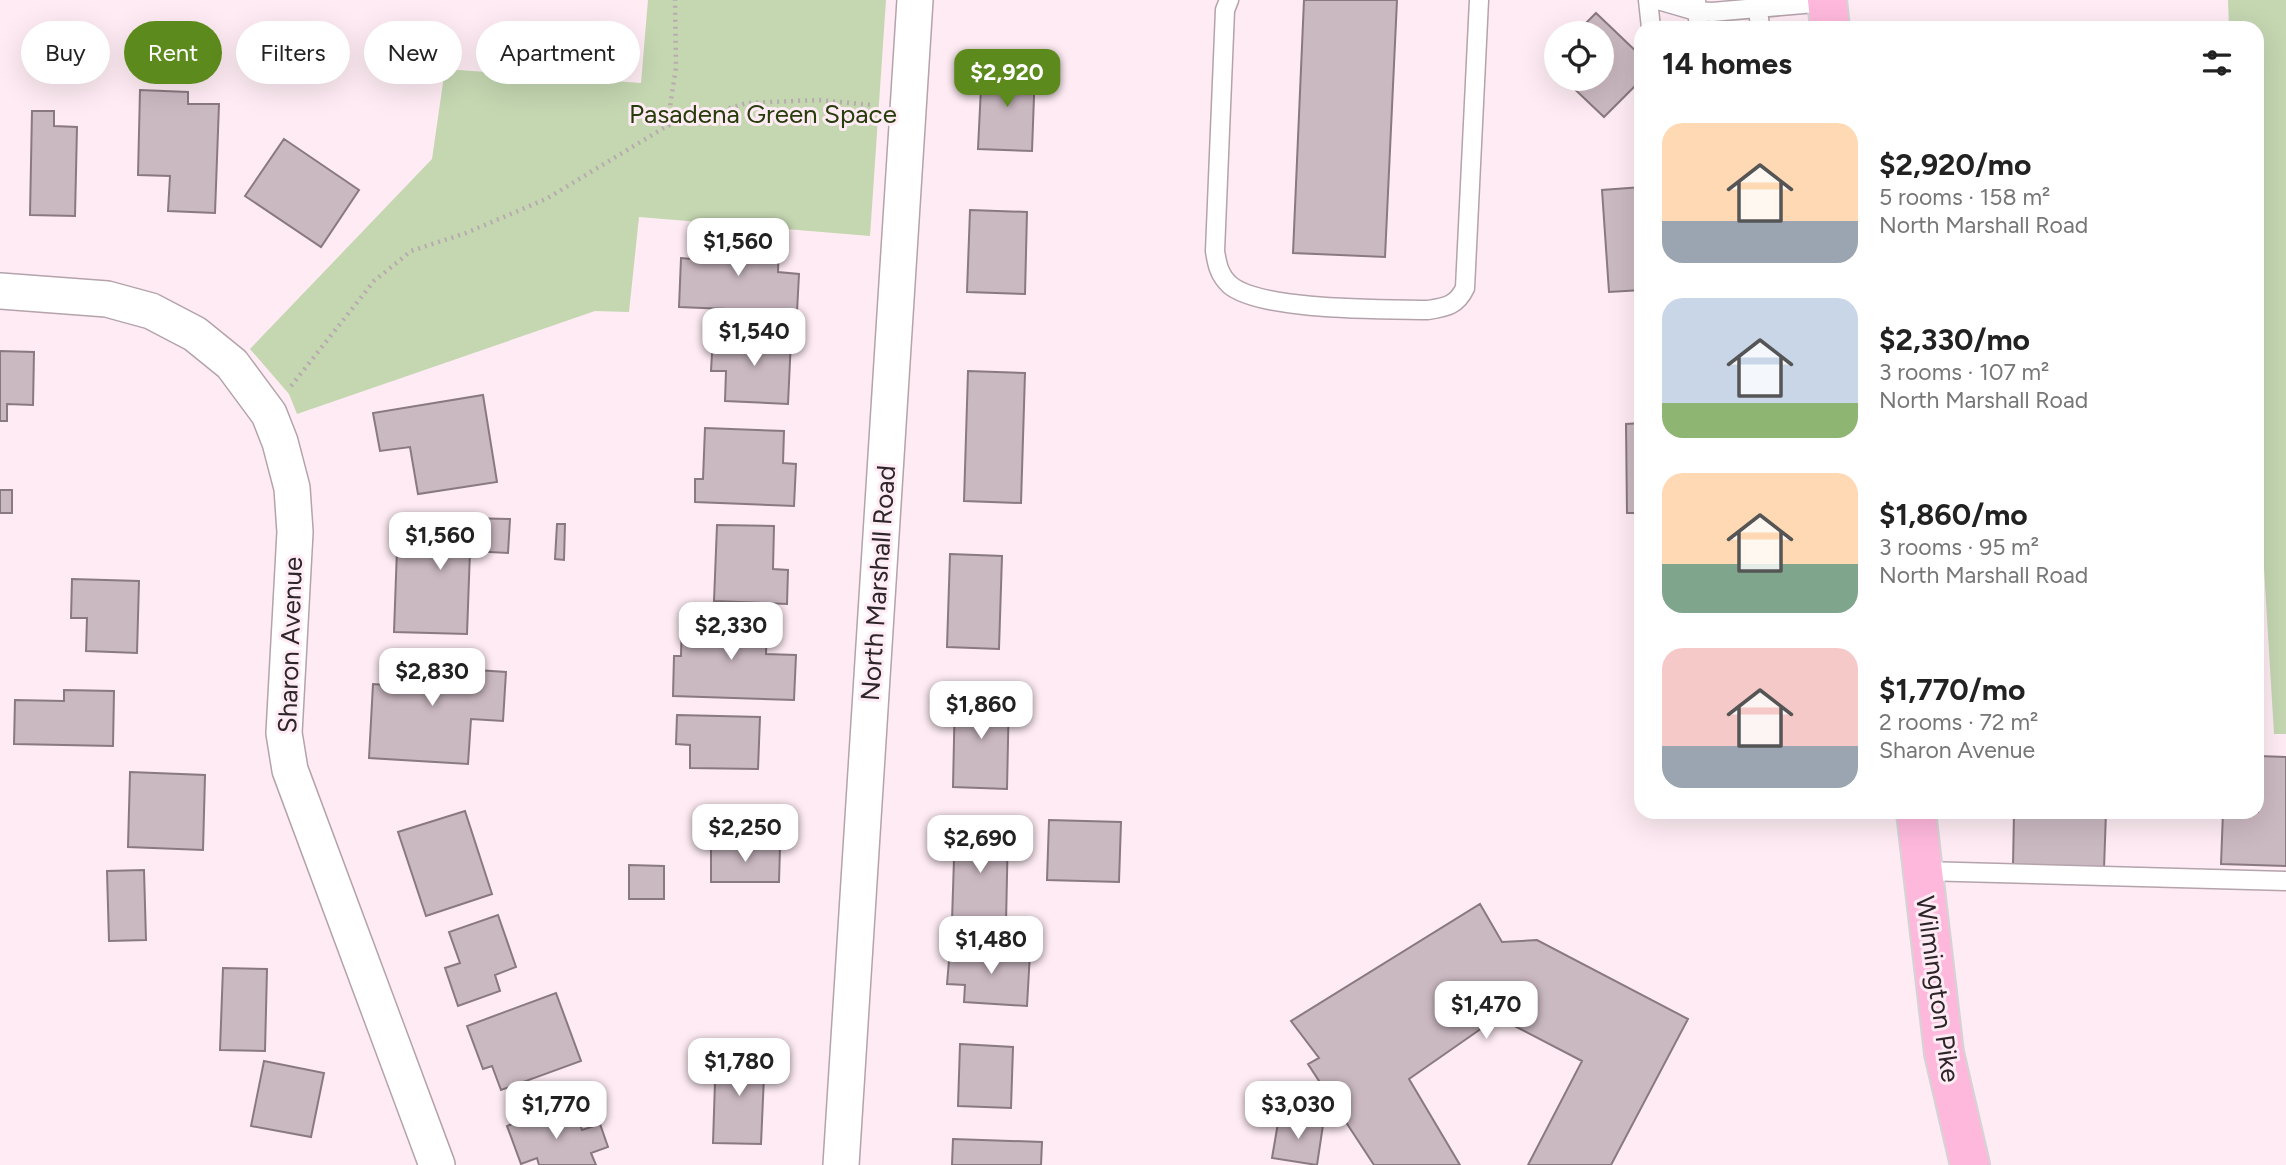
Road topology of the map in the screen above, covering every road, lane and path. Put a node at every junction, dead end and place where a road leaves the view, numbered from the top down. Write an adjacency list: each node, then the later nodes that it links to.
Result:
1 (675, 0): 13 (path)
2 (915, 0): 12 (street, North Marshall Road)
3 (1229, 0): 4 (lane)
4 (1479, 0)
5 (1648, 0): 10 (lane)
6 (1658, 0): 9 (lane)
7 (1758, 8): 8 (lane); 9 (lane); 11 (lane)
8 (1828, 10)
9 (1697, 13)
10 (1650, 21)
11 (1759, 21)
12 (908, 108): 13 (path); 20 (street, North Marshall Road)
13 (667, 127): 15 (path)
14 (0, 291): 15 (street, Sharon Avenue)
15 (269, 414): 19 (street, Sharon Avenue)
16 (1917, 819): 17 (main road, Wilmington Pike)
17 (1922, 871): 18 (lane); 21 (main road, Wilmington Pike)
18 (2286, 881)
19 (437, 1165)
20 (841, 1165)
21 (1970, 1165)

